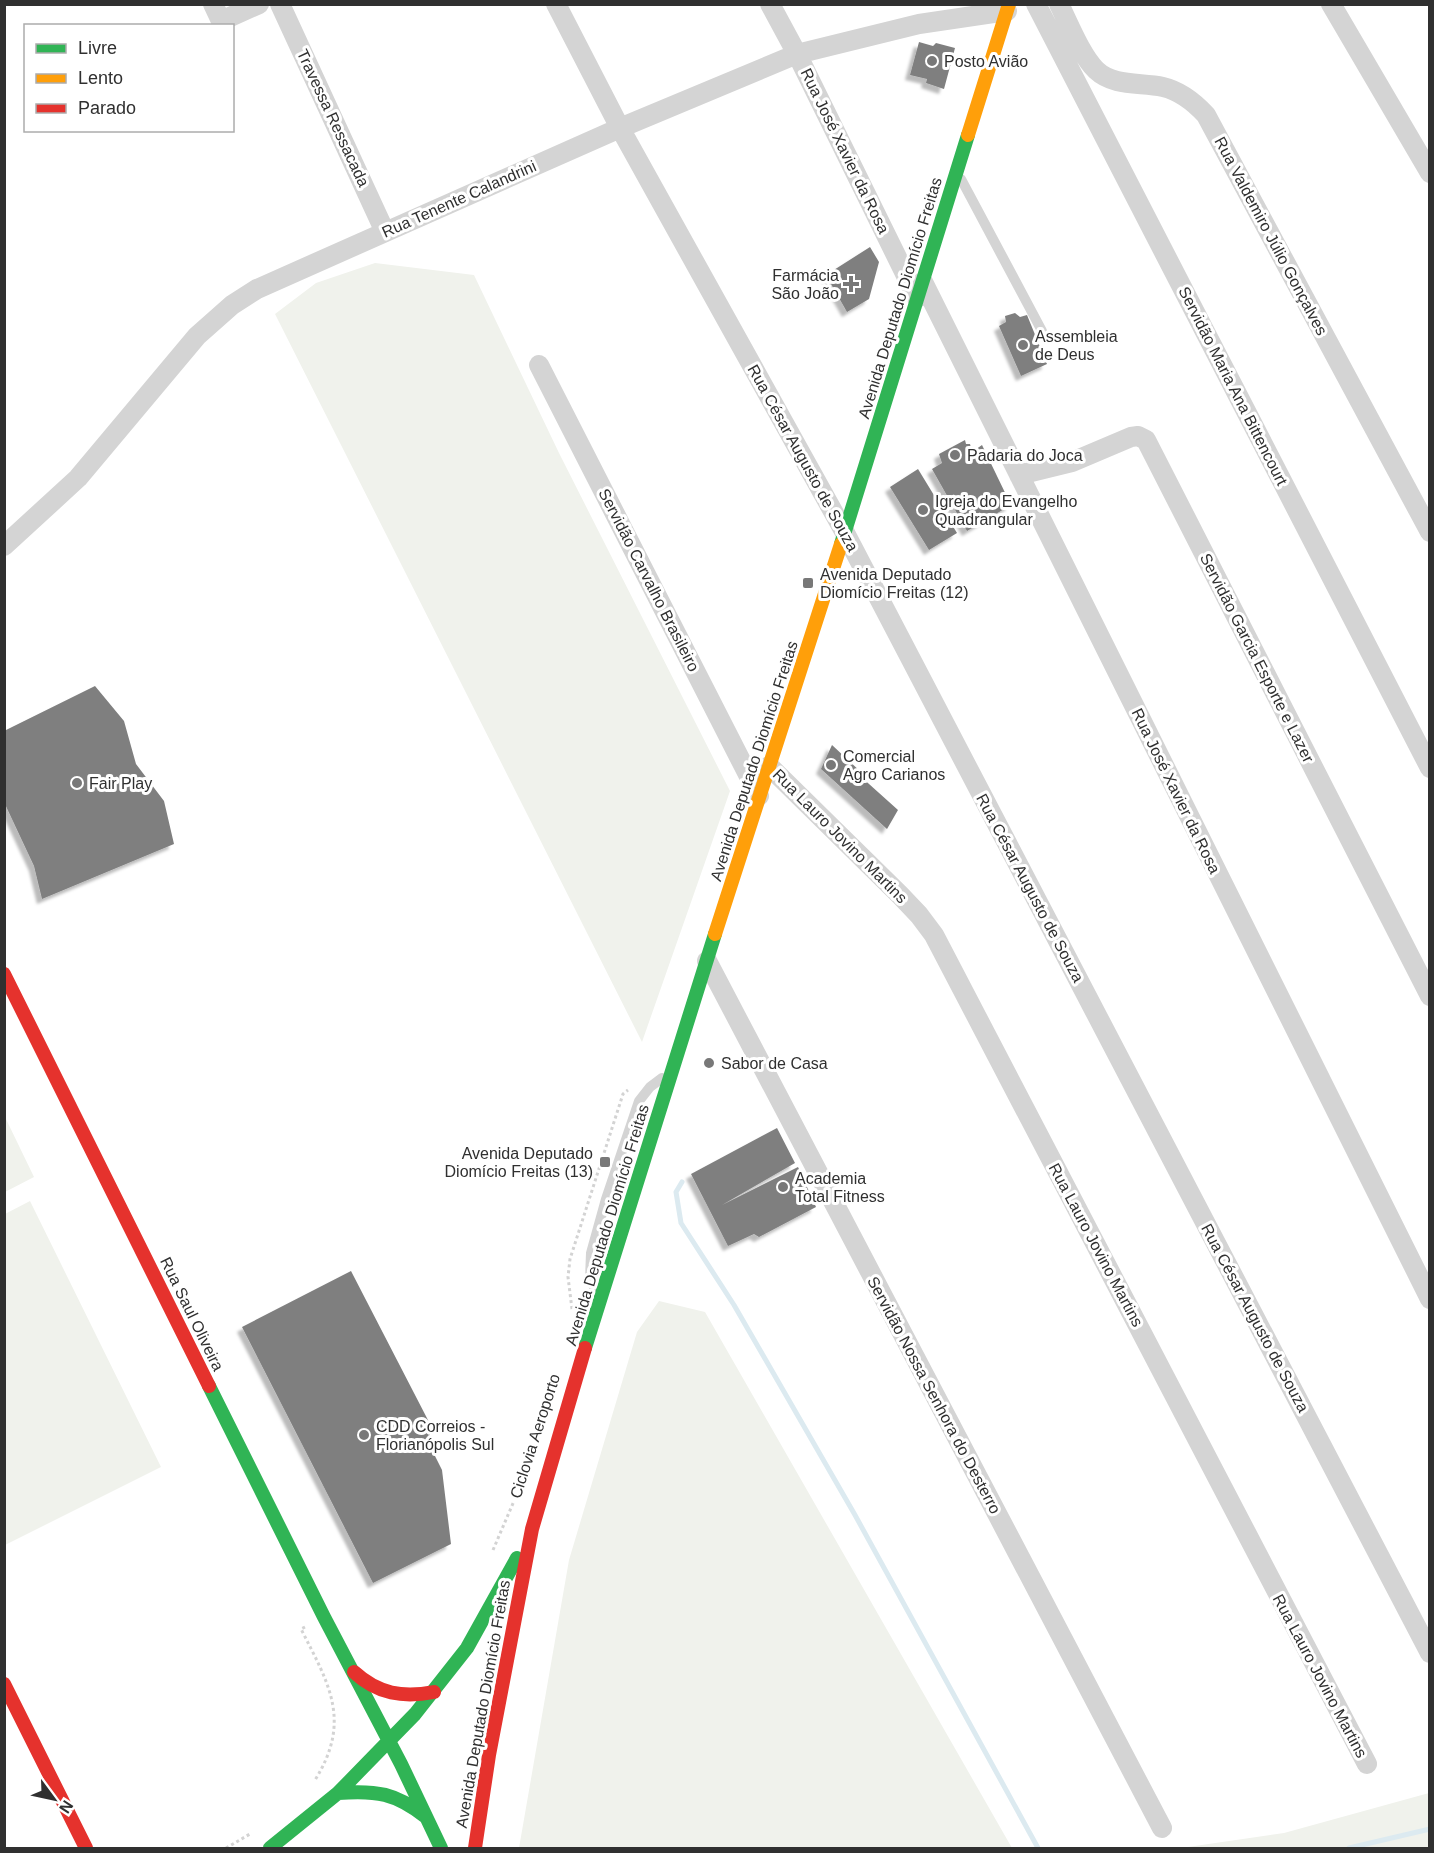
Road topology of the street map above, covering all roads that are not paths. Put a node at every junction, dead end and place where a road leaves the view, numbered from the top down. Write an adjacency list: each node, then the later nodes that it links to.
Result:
1 (213, 4): 2 (street)
2 (259, 4)
3 (280, 4): 19 (street, Travessa Ressacada)
4 (556, 4): 16 (street, Rua César Augusto de Souza)
5 (770, 4): 13 (street, Rua José Xavier da Rosa)
6 (1036, 4): 11 (street, Servidão Maria Ana Bittencourt)
7 (1059, 4): 12 (street, Rua Valdemiro Júlio Gonçalves)
8 (1331, 4): 18 (street)
9 (1008, 8): 10 (street, Rua Tenente Calandrini); 17 (street, Avenida Deputado Diomício Freitas)
10 (939, 13): 13 (street, Rua Tenente Calandrini)
11 (1050, 31): 12 (street); 15 (street, Servidão Maria Ana Bittencourt)
12 (1078, 40): 14 (street, Rua Valdemiro Júlio Gonçalves)
13 (797, 54): 16 (street, Rua Tenente Calandrini); 20 (street, Rua José Xavier da Rosa)
14 (1088, 61): 15 (street); 24 (street, Rua Valdemiro Júlio Gonçalves)
15 (1080, 90): 28 (street, Servidão Maria Ana Bittencourt)
16 (620, 128): 19 (street, Rua Tenente Calandrini); 25 (street, Rua César Augusto de Souza)
17 (956, 171): 20 (street, Avenida Deputado Diomício Freitas); 21 (lane)
18 (1430, 173)
19 (385, 232): 26 (street, Rua Tenente Calandrini)
20 (920, 290): 23 (street, Rua José Xavier da Rosa); 25 (street, Avenida Deputado Diomício Freitas)
21 (1042, 330)
22 (539, 365): 29 (street, Servidão Carvalho Brasileiro)
23 (1019, 475): 32 (street, Servidão Garcia Esporte e Lazer); 35 (street, Rua José Xavier da Rosa)
24 (1430, 532)
25 (845, 533): 27 (street, Avenida Deputado Diomício Freitas); 37 (street, Rua César Augusto de Souza)
26 (4, 546)
27 (769, 766): 29 (street, Avenida Deputado Diomício Freitas); 42 (street, Rua Lauro Jovino Martins)
28 (1430, 768)
29 (759, 796): 30 (street, Avenida Deputado Diomício Freitas)
30 (707, 961): 33 (street, Avenida Deputado Diomício Freitas); 45 (street, Servidão Nossa Senhora do Desterro)
31 (4, 974): 38 (street, Rua Saul Oliveira)
32 (1430, 996)
33 (674, 1068): 34 (street, Avenida Deputado Diomício Freitas); 34 (lane)
34 (600, 1298): 36 (street, Avenida Deputado Diomício Freitas)
35 (1430, 1299)
36 (532, 1529): 40 (street, Avenida Deputado Diomício Freitas); 49 (street, Avenida Deputado Diomício Freitas)
37 (1430, 1653)
38 (351, 1669): 40 (street, Rua Saul Oliveira); 41 (street, Rua Saul Oliveira)
39 (4, 1684): 46 (street)
40 (434, 1692): 41 (street, Avenida Deputado Diomício Freitas)
41 (390, 1742): 43 (street, Avenida Deputado Diomício Freitas); 44 (street, Rua Saul Oliveira)
42 (1367, 1764)
43 (338, 1793): 44 (street); 47 (street, Avenida Deputado Diomício Freitas)
44 (427, 1818): 48 (street, Rua Saul Oliveira)
45 (1162, 1828)
46 (86, 1848)
47 (270, 1848)
48 (441, 1848)
49 (475, 1848)

